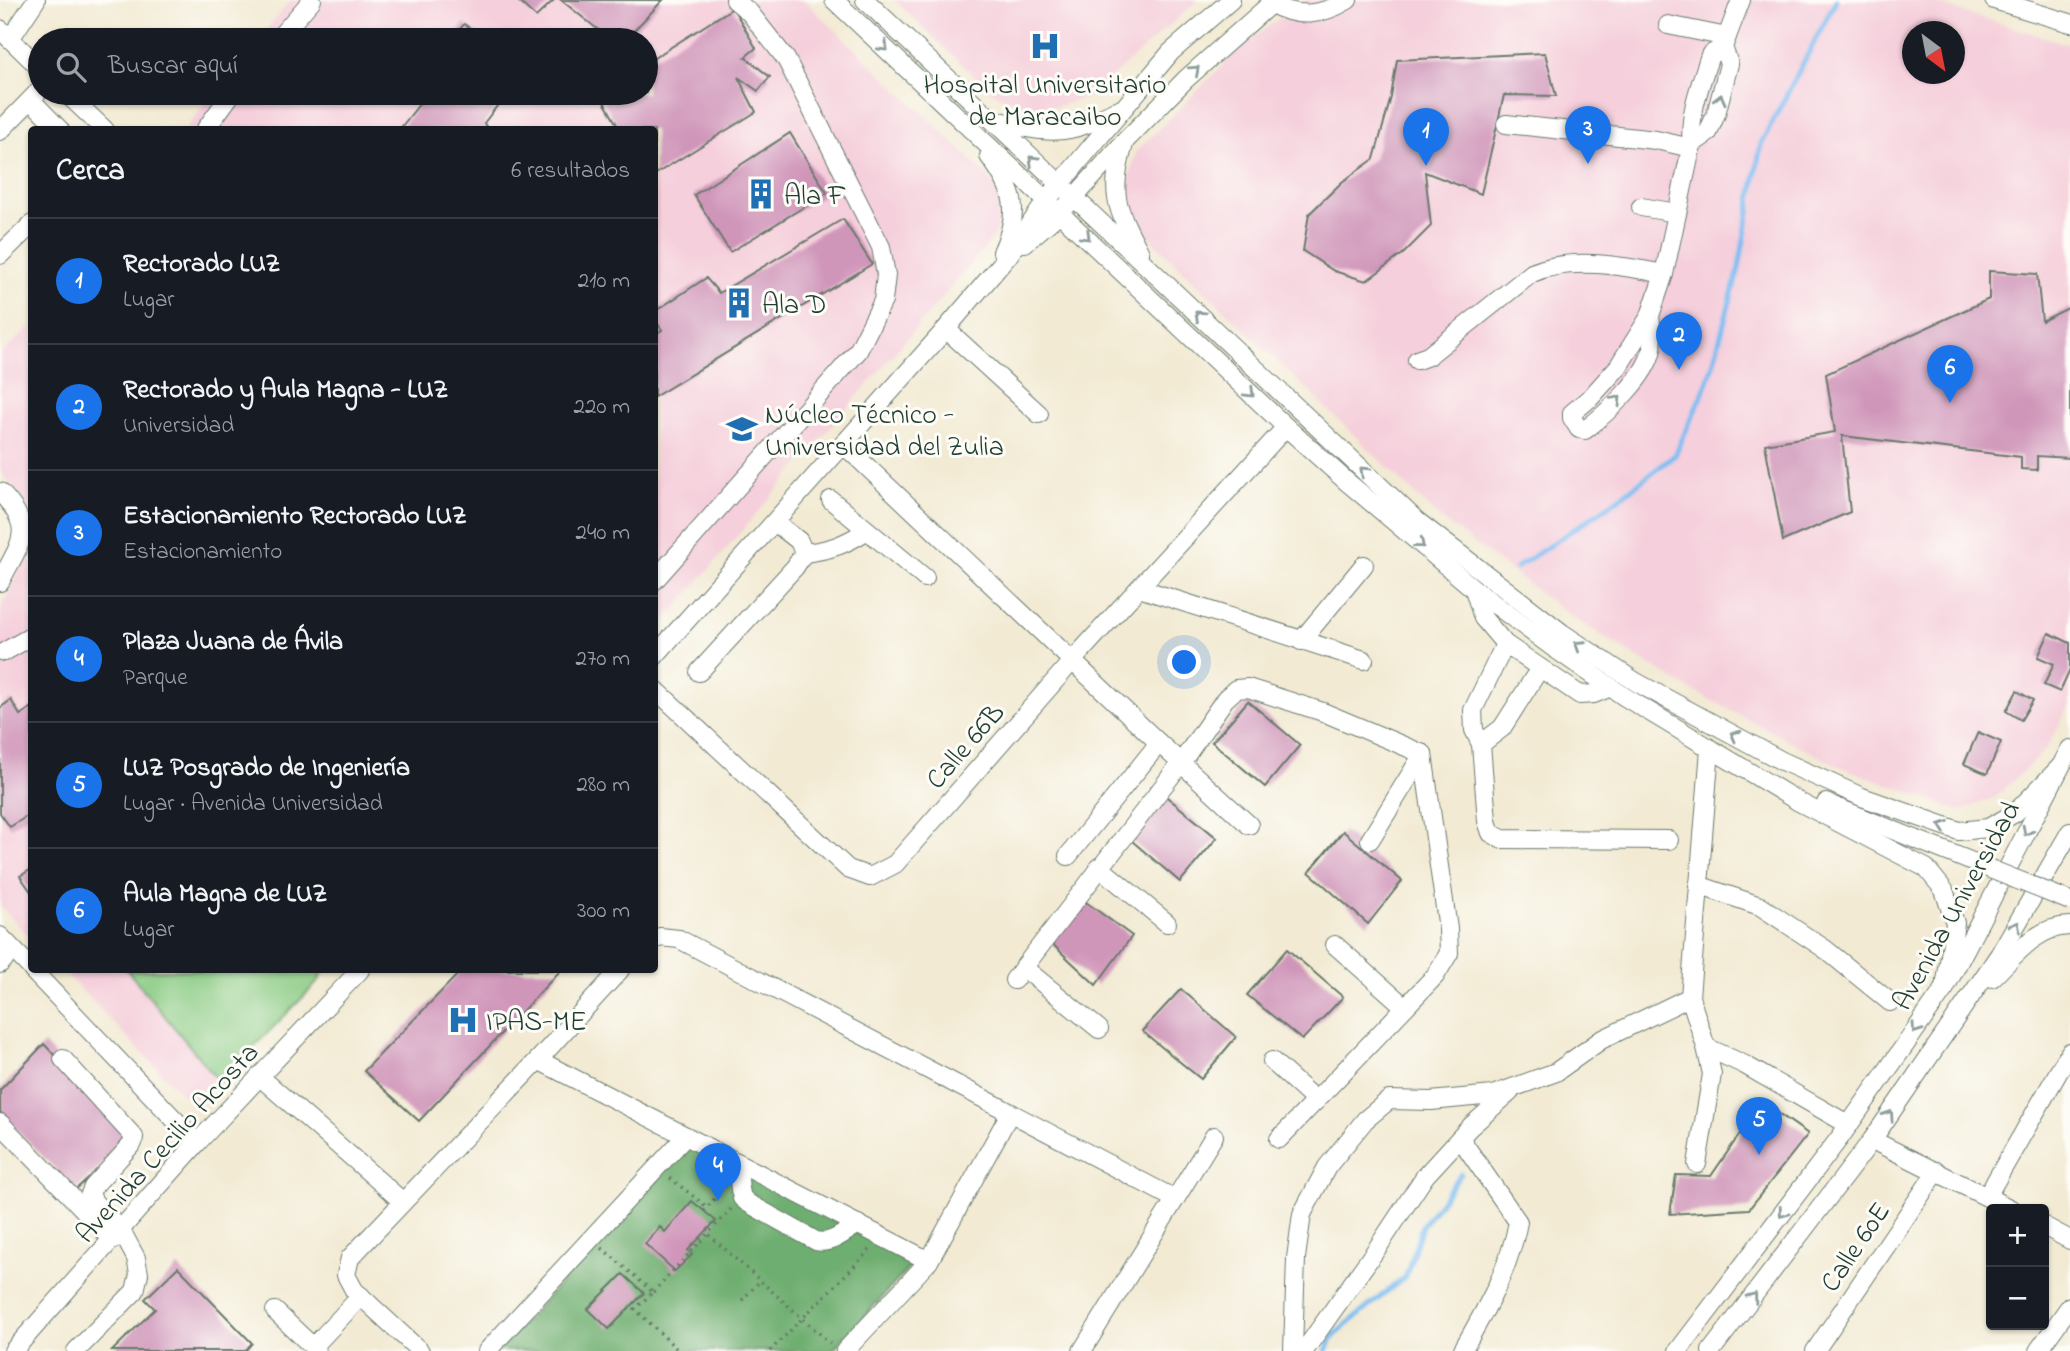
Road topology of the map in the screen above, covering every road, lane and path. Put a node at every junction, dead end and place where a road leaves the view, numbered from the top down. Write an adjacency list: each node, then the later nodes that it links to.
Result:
1 (36, 0): 14 (street)
2 (312, 0): 13 (street)
3 (735, 0): 53 (street)
4 (834, 0): 27 (street, one-way to 27)
5 (865, 0): 22 (street)
6 (1231, 0): 21 (street)
7 (1348, 0): 10 (street)
8 (1741, 0): 15 (street)
9 (1994, 0): 11 (street)
10 (1273, 1): 29 (street, one-way to 10)
11 (2070, 23)
12 (1668, 24): 15 (street)
13 (288, 28)
14 (5, 34): 16 (street)
15 (1725, 42): 30 (street)
16 (28, 56)
17 (28, 103): 28 (street)
18 (43, 105): 24 (street)
19 (78, 105): 25 (street)
20 (223, 105): 26 (street)
21 (1126, 105): 22 (street); 31 (street)
22 (990, 118): 31 (street, one-way to 22)
23 (1506, 124): 30 (street)
24 (57, 126)
25 (100, 126)
26 (208, 126)
27 (968, 128): 33 (street); 38 (street)
28 (0, 131)
29 (1126, 140): 32 (street); 39 (street)
30 (1692, 146): 35 (street)
31 (1059, 185): 32 (street); 33 (street)
32 (1073, 198): 33 (street); 39 (street)
33 (1054, 206): 38 (street); 45 (street, one-way to 45)
34 (1642, 208): 35 (street)
35 (1677, 213): 40 (street)
36 (28, 231): 37 (street)
37 (0, 255)
38 (1003, 262): 42 (street)
39 (1146, 265): 67 (street, one-way to 39)
40 (1664, 274): 41 (street); 43 (street)
41 (1650, 316): 41 (street, one-way to 41)
42 (946, 329): 44 (street); 46 (street)
43 (1417, 360)
44 (1039, 414)
45 (1286, 427): 56 (street, Calle 66B); 57 (street, one-way to 57)
46 (843, 444): 49 (street); 63 (street)
47 (0, 492): 55 (street)
48 (831, 500): 50 (street)
49 (776, 523): 51 (street); 62 (street)
50 (866, 530): 51 (street); 54 (street)
51 (803, 553): 66 (street)
52 (1364, 565): 59 (street)
53 (658, 576)
54 (925, 578)
55 (0, 582)
56 (1139, 588): 59 (street); 63 (street, Calle 66B)
57 (1474, 589): 60 (street); 69 (street)
58 (28, 638): 61 (street)
59 (1301, 640): 64 (street)
60 (1505, 644): 65 (street); 72 (street)
61 (5, 652)
62 (658, 653)
63 (1073, 660): 68 (street, Calle 66B); 71 (street)
64 (1364, 660)
65 (1540, 668): 69 (street); 72 (street)
66 (699, 672)
67 (1636, 682): 70 (street); 77 (street, one-way to 67)
68 (658, 692)
69 (1618, 692): 70 (street); 73 (street)
70 (1655, 705): 85 (street, bridge)
71 (1159, 743): 76 (street); 82 (street)
72 (1481, 744): 81 (street)
73 (1710, 749): 84 (street); 97 (street)
74 (2070, 749): 77 (street, Avenida Universidad)
75 (1423, 754): 76 (street); 80 (street); 101 (street)
76 (1181, 763): 78 (street); 83 (street)
77 (2060, 767): 97 (street, Avenida Universidad, one-way to 97)
78 (1249, 825)
79 (2070, 832): 100 (street, Avenida Universidad, one-way to 79)
80 (1370, 840)
81 (1669, 841)
82 (1068, 856)
83 (1099, 867): 86 (street); 102 (street)
84 (1698, 885): 98 (street); 99 (street)
85 (2070, 901)
86 (1167, 923)
87 (2070, 926): 100 (street)
88 (0, 936): 91 (street)
89 (658, 938): 111 (street)
90 (1335, 945): 101 (street)
91 (13, 950): 92 (street); 93 (street)
92 (0, 964)
93 (28, 965)
94 (36, 973): 119 (street)
95 (357, 973): 108 (street, Avenida Cecilio Acosta)
96 (617, 973): 106 (street)
97 (1945, 988): 113 (street, Avenida Universidad, one-way to 113)
98 (1690, 997): 103 (street); 109 (street)
99 (1890, 1002)
100 (1964, 1005): 118 (street, Avenida Universidad, one-way to 100)
101 (1405, 1007): 110 (street)
102 (1099, 1029)
103 (1706, 1047): 113 (street); 122 (street)
104 (2070, 1052): 125 (street)
105 (63, 1059): 132 (street)
106 (538, 1060): 114 (street); 128 (street)
107 (1272, 1061): 110 (street)
108 (259, 1076): 119 (street, Avenida Cecilio Acosta); 128 (street)
109 (1518, 1086): 116 (street); 154 (street)
110 (1316, 1101): 117 (street)
111 (1010, 1113): 127 (street); 137 (street)
112 (0, 1124): 132 (street)
113 (1849, 1125): 157 (street, Avenida Universidad, one-way to 157)
114 (687, 1136): 121 (street); 150 (street)
115 (1213, 1136): 127 (street)
116 (1460, 1138): 155 (street); 156 (street)
117 (1279, 1139)
118 (1872, 1140): 123 (street); 158 (street, Avenida Universidad, one-way to 118)
119 (197, 1143): 132 (street, Avenida Cecilio Acosta)
120 (714, 1161): 124 (path)
121 (737, 1162): 126 (street); 130 (street)
122 (1697, 1164)
123 (1937, 1171): 125 (street); 159 (street, Calle 60E)
124 (667, 1175)
125 (1987, 1196): 129 (street)
126 (742, 1198): 130 (street); 133 (path)
127 (1175, 1199): 153 (street)
128 (403, 1202): 140 (street)
129 (2002, 1204)
130 (858, 1224): 137 (street)
131 (2049, 1229): 134 (street)
132 (117, 1235): 147 (street, Avenida Cecilio Acosta); 148 (street)
133 (709, 1235): 138 (path); 139 (path)
134 (2070, 1240)
135 (875, 1245): 144 (path)
136 (600, 1247): 139 (path)
137 (929, 1261): 145 (street)
138 (760, 1280): 141 (path); 144 (path)
139 (653, 1292): 151 (path)
140 (361, 1296): 146 (street); 149 (street)
141 (741, 1300)
142 (2070, 1306): 160 (street)
143 (275, 1311): 146 (street)
144 (802, 1318): 145 (path); 152 (path)
145 (838, 1348)
146 (315, 1349)
147 (13, 1351)
148 (76, 1351)
149 (420, 1351)
150 (487, 1351)
151 (679, 1351)
152 (770, 1351)
153 (1082, 1351)
154 (1293, 1351)
155 (1304, 1351)
156 (1462, 1351)
157 (1678, 1351)
158 (1711, 1351)
159 (1815, 1351)
160 (2038, 1351)

